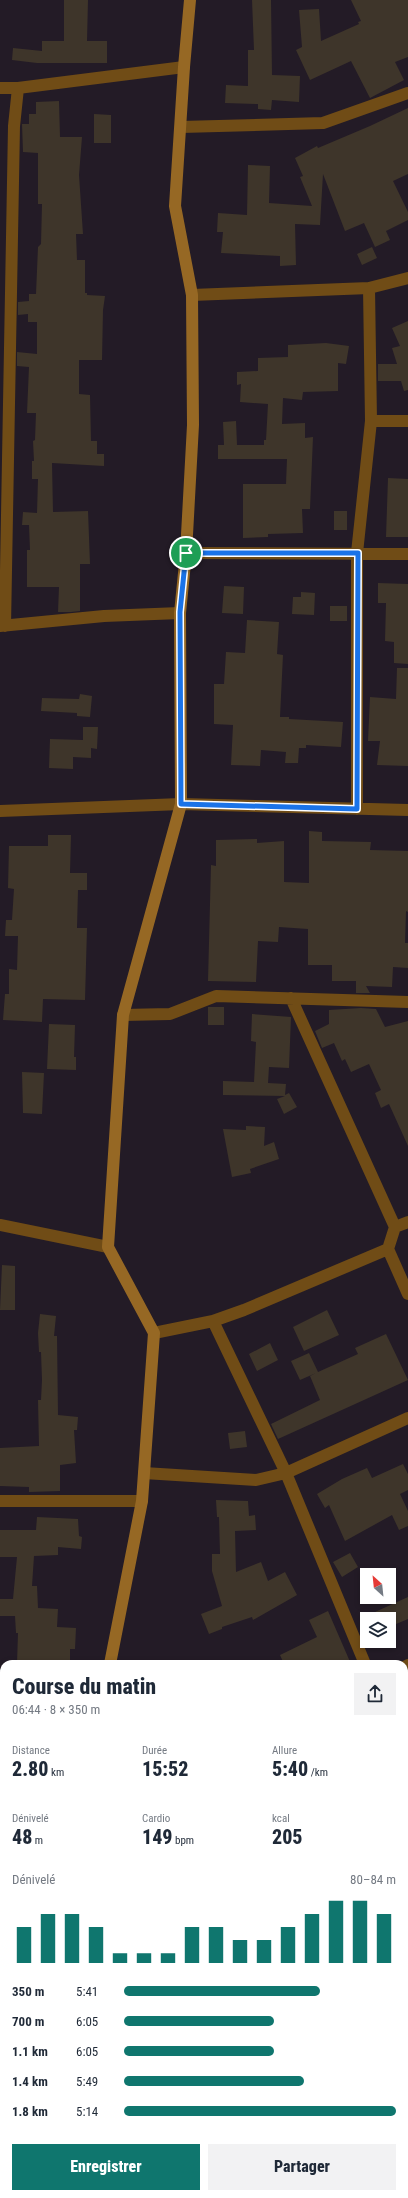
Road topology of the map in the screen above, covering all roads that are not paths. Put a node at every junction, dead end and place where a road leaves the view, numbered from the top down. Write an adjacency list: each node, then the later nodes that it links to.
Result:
1 (190, 0): 2 (street)
2 (184, 67): 4 (street); 6 (street)
3 (0, 88): 4 (street)
4 (18, 88): 16 (street)
5 (408, 93): 6 (street)
6 (181, 127): 9 (street)
7 (408, 278): 8 (street)
8 (369, 288): 9 (street); 10 (street)
9 (192, 295): 12 (street)
10 (371, 421): 11 (street); 13 (street)
11 (408, 421)
12 (186, 553): 13 (street); 15 (street)
13 (358, 553): 14 (street); 18 (street)
14 (408, 554)
15 (180, 612): 16 (street); 17 (street)
16 (2, 626)
17 (181, 804): 18 (street); 20 (street); 23 (street)
18 (357, 809): 19 (street)
19 (408, 810)
20 (0, 811)
21 (291, 998): 22 (street); 23 (street); 26 (street)
22 (408, 1002)
23 (123, 1015): 27 (street)
24 (408, 1222): 26 (street)
25 (0, 1225): 27 (street)
26 (395, 1227): 28 (street)
27 (108, 1247): 31 (street)
28 (388, 1249): 29 (street); 30 (street)
29 (408, 1294)
30 (213, 1321): 31 (street); 34 (street)
31 (154, 1333): 33 (street)
32 (408, 1418): 34 (street)
33 (144, 1473): 34 (street); 36 (street)
34 (286, 1473): 38 (street)
35 (0, 1501): 36 (street)
36 (142, 1501): 37 (street)
37 (111, 1660)
38 (363, 1660)

